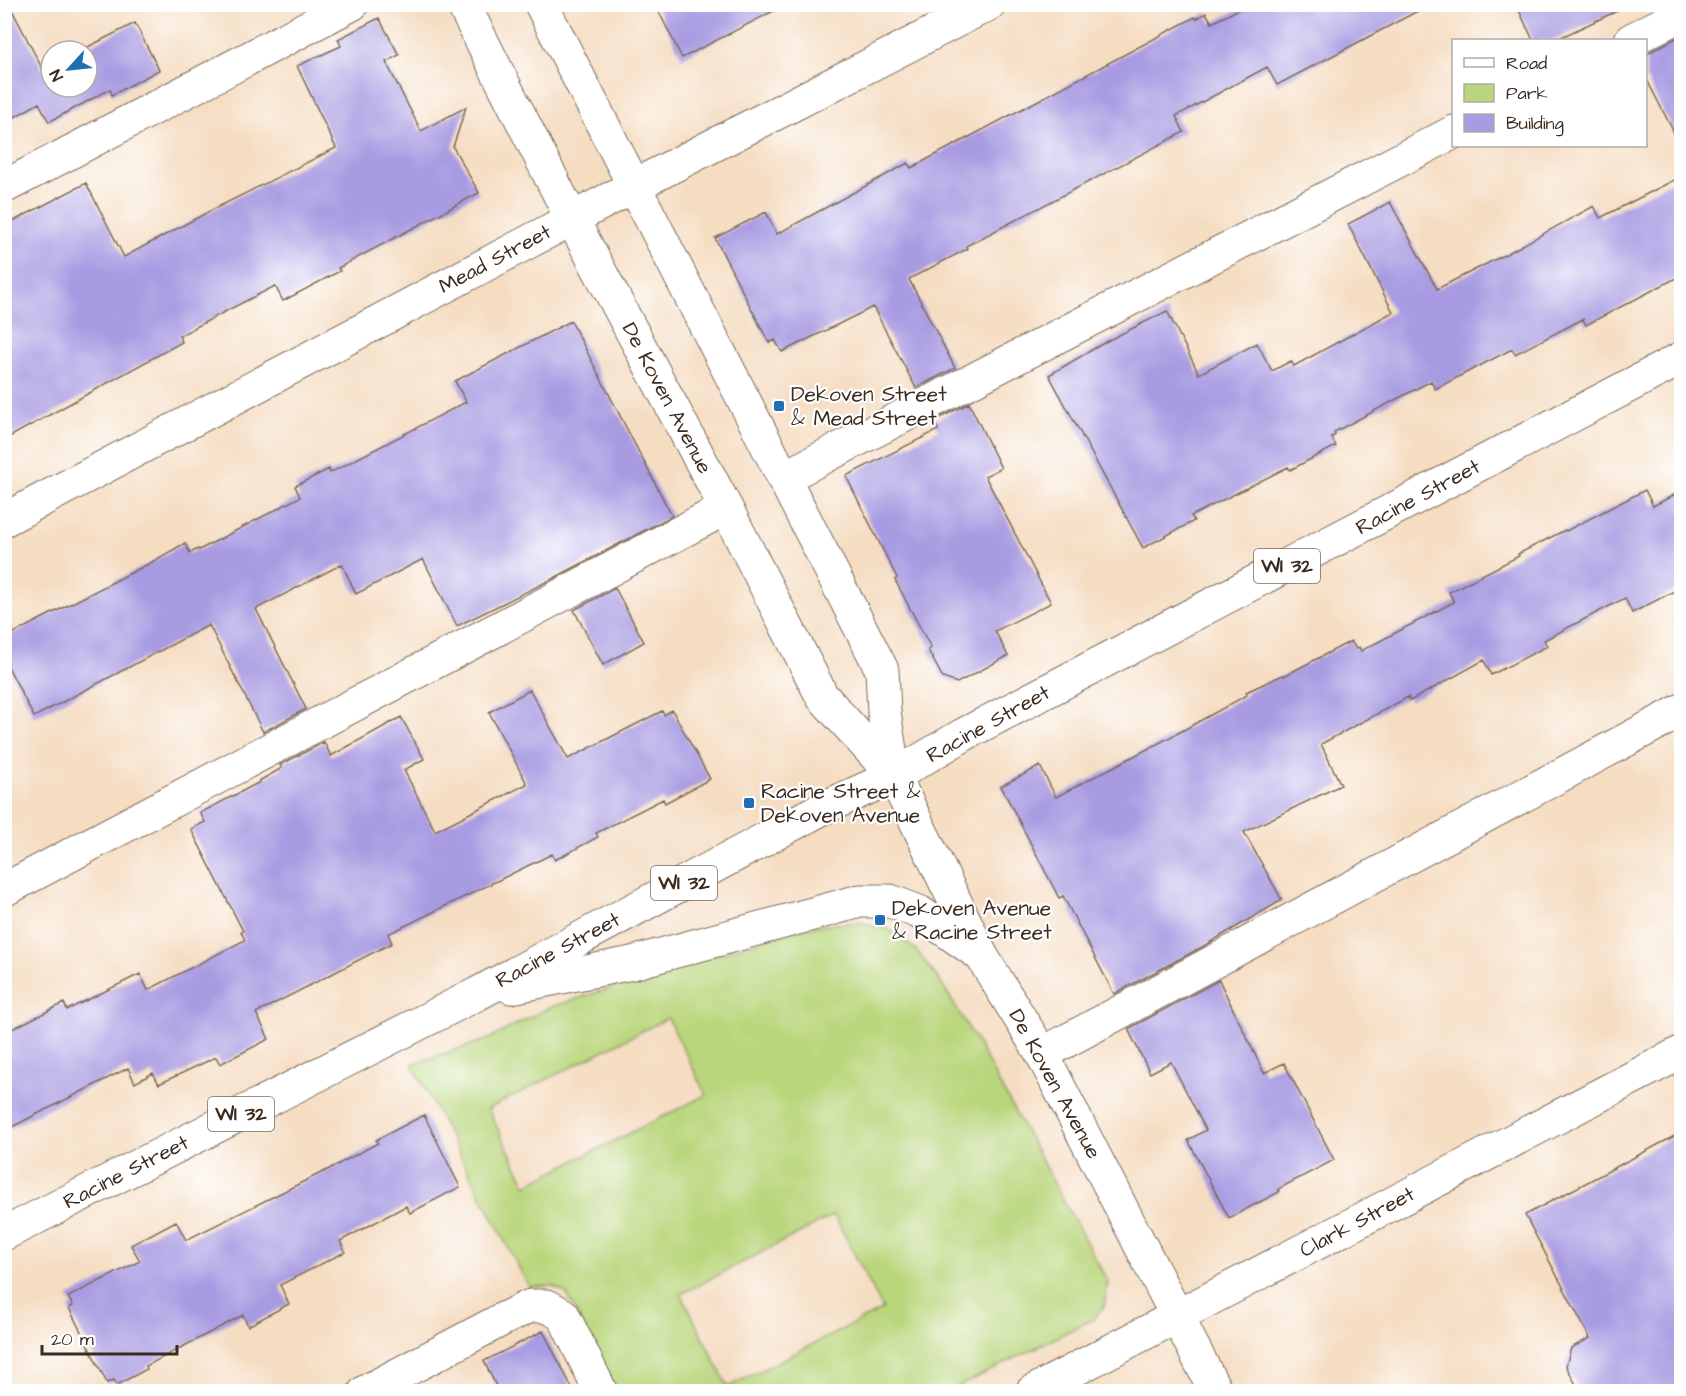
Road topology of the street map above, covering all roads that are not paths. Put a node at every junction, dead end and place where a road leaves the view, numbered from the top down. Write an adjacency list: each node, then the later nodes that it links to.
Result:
1 (352, 4): 9 (street)
2 (463, 4): 10 (street, De Koven Avenue)
3 (541, 4): 8 (street, De Koven Avenue)
4 (989, 4): 8 (street, Mead Street)
5 (1682, 15): 6 (street)
6 (1633, 39)
7 (1452, 133): 12 (street)
8 (634, 186): 10 (street, Mead Street); 12 (street, De Koven Avenue)
9 (4, 187)
10 (572, 219): 13 (street, De Koven Avenue); 14 (street, Mead Street)
11 (1682, 358): 16 (street, Racine Street / WI 32)
12 (783, 478): 16 (street, De Koven Avenue)
13 (726, 508): 16 (street, De Koven Avenue); 17 (street)
14 (4, 520)
15 (1682, 710): 21 (street)
16 (894, 776): 18 (street, De Koven Avenue); 19 (street, Racine Street / WI 32)
17 (4, 890)
18 (981, 955): 19 (street); 21 (street, De Koven Avenue)
19 (477, 994): 22 (street, Racine Street / WI 32)
20 (1682, 1052): 23 (street, Clark Street)
21 (1042, 1054): 23 (street, De Koven Avenue)
22 (4, 1234)
23 (1176, 1316): 26 (street, Clark Street); 27 (street, De Koven Avenue)
24 (365, 1392): 25 (street)
25 (601, 1392)
26 (1032, 1392)
27 (1216, 1392)

